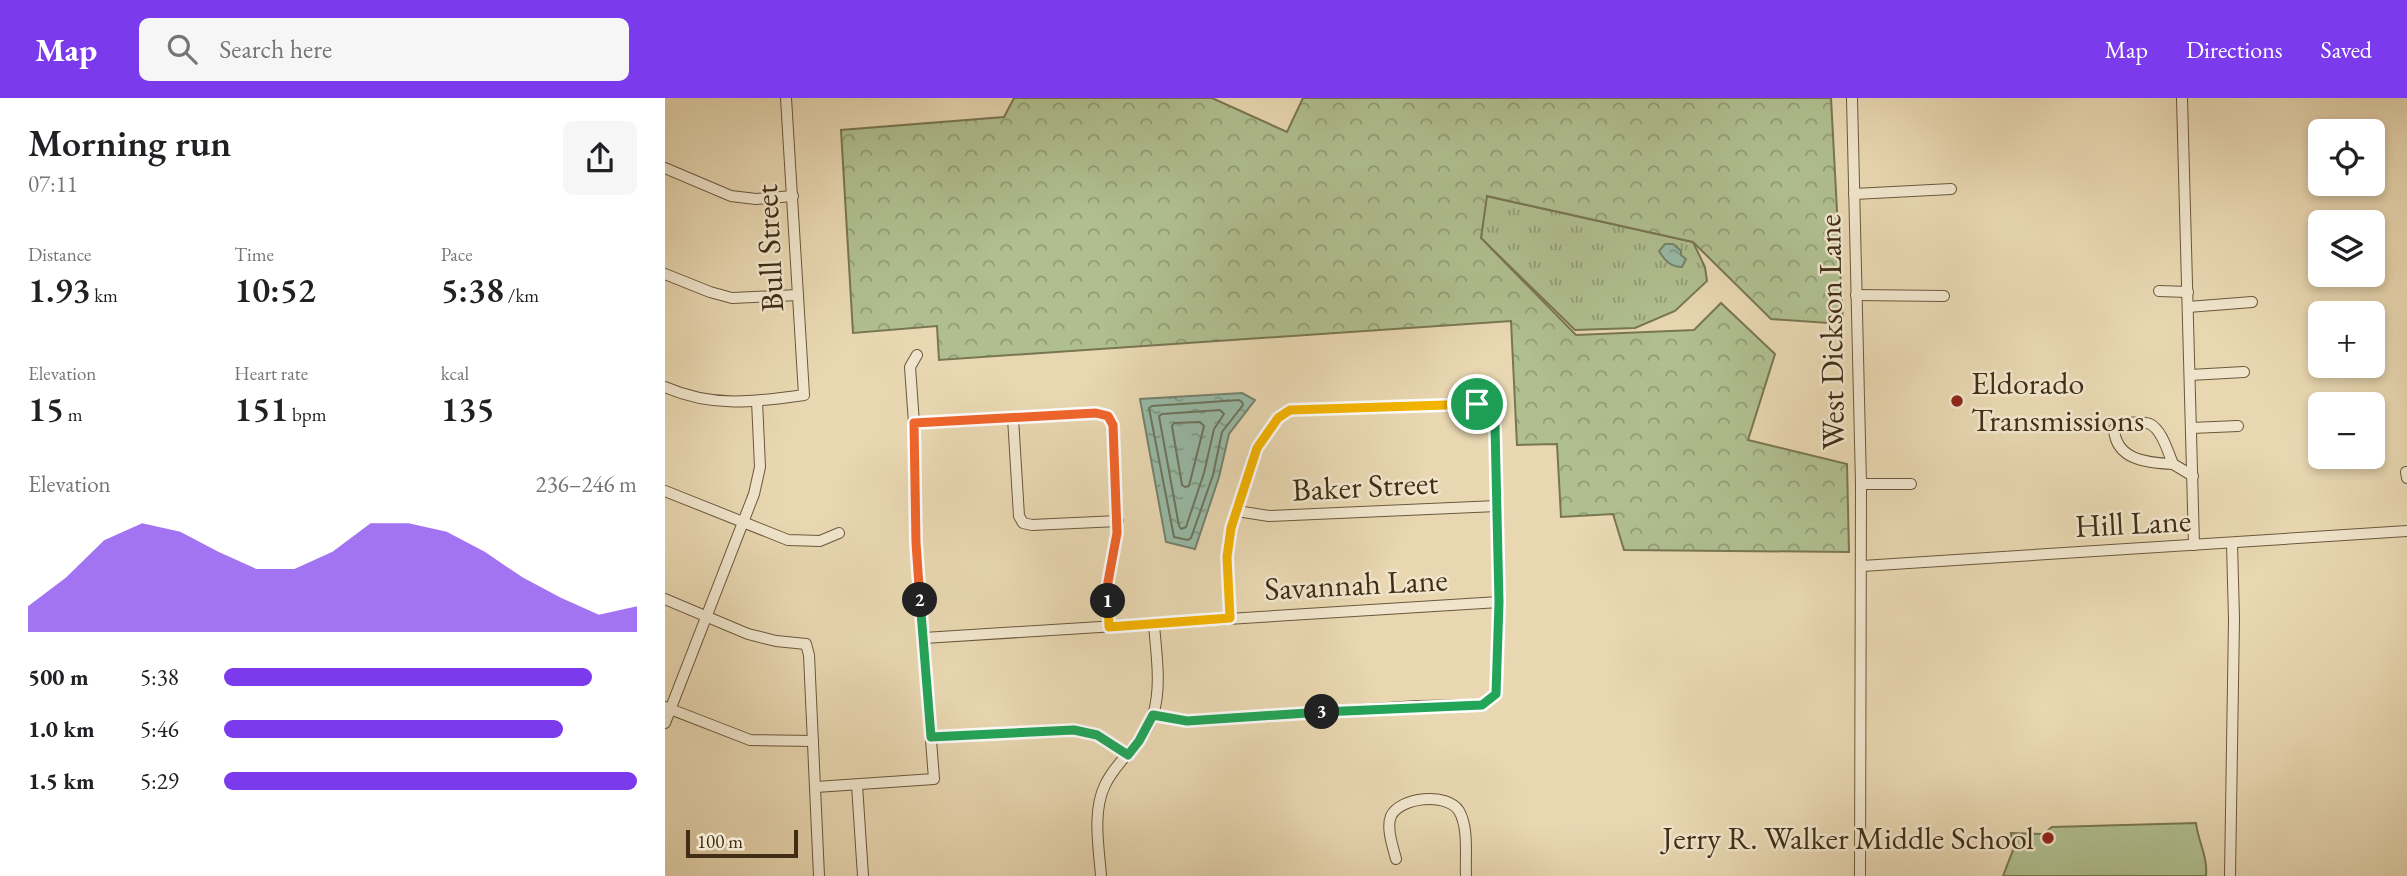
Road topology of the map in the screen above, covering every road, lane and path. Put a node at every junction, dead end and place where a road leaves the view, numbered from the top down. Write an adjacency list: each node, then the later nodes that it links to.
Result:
1 (786, 98): 7 (street, Bull Street)
2 (1852, 98): 6 (street, West Dickson Lane)
3 (2182, 98): 10 (street)
4 (665, 168): 7 (street)
5 (1951, 189): 6 (street)
6 (1854, 194): 12 (street, West Dickson Lane)
7 (793, 196): 11 (street, Bull Street)
8 (665, 274): 11 (street)
9 (2159, 291): 10 (street)
10 (2188, 292): 15 (street)
11 (798, 295): 20 (street, Bull Street)
12 (1856, 295): 13 (street); 27 (street, West Dickson Lane)
13 (1944, 296)
14 (2252, 302): 15 (street)
15 (2188, 307): 18 (street)
16 (916, 355): 22 (street)
17 (2244, 372): 18 (street)
18 (2190, 375): 24 (street)
19 (665, 387): 20 (street)
20 (757, 401): 33 (street)
21 (1013, 418): 22 (street); 32 (street); 32 (street)
22 (914, 423): 45 (street)
23 (2238, 426): 24 (street)
24 (2191, 428): 26 (street)
25 (2173, 464): 25 (street); 26 (street)
26 (2193, 476): 37 (street)
27 (1861, 484): 28 (street); 38 (street, West Dickson Lane)
28 (1911, 485)
29 (665, 491): 33 (street)
30 (1497, 506): 31 (street, Baker Street); 31 (street); 40 (street)
31 (1237, 512): 42 (street)
32 (1118, 521): 44 (street)
33 (743, 524): 35 (street); 41 (street)
34 (2407, 531): 36 (street, Hill Lane)
35 (839, 533)
36 (2232, 544): 37 (street, Hill Lane); 60 (street)
37 (2194, 545): 38 (street, Hill Lane)
38 (1862, 566): 59 (street, West Dickson Lane)
39 (665, 599): 41 (street)
40 (1499, 602): 42 (street, Savannah Lane); 47 (street)
41 (707, 617): 46 (street); 50 (street)
42 (1230, 618): 43 (street, Savannah Lane)
43 (1154, 624): 44 (street, Savannah Lane); 47 (street)
44 (1109, 627): 45 (street, Savannah Lane)
45 (923, 638): 49 (street)
46 (668, 709): 48 (street); 50 (street)
47 (1153, 715): 51 (street)
48 (665, 723)
49 (931, 737): 51 (street); 52 (street)
50 (813, 741): 53 (street)
51 (1128, 755): 57 (street)
52 (856, 785): 53 (street); 56 (street)
53 (816, 787): 55 (street)
54 (1396, 859): 58 (street)
55 (819, 876)
56 (863, 876)
57 (1101, 876)
58 (1466, 876)
59 (1860, 876)
60 (2229, 876)

